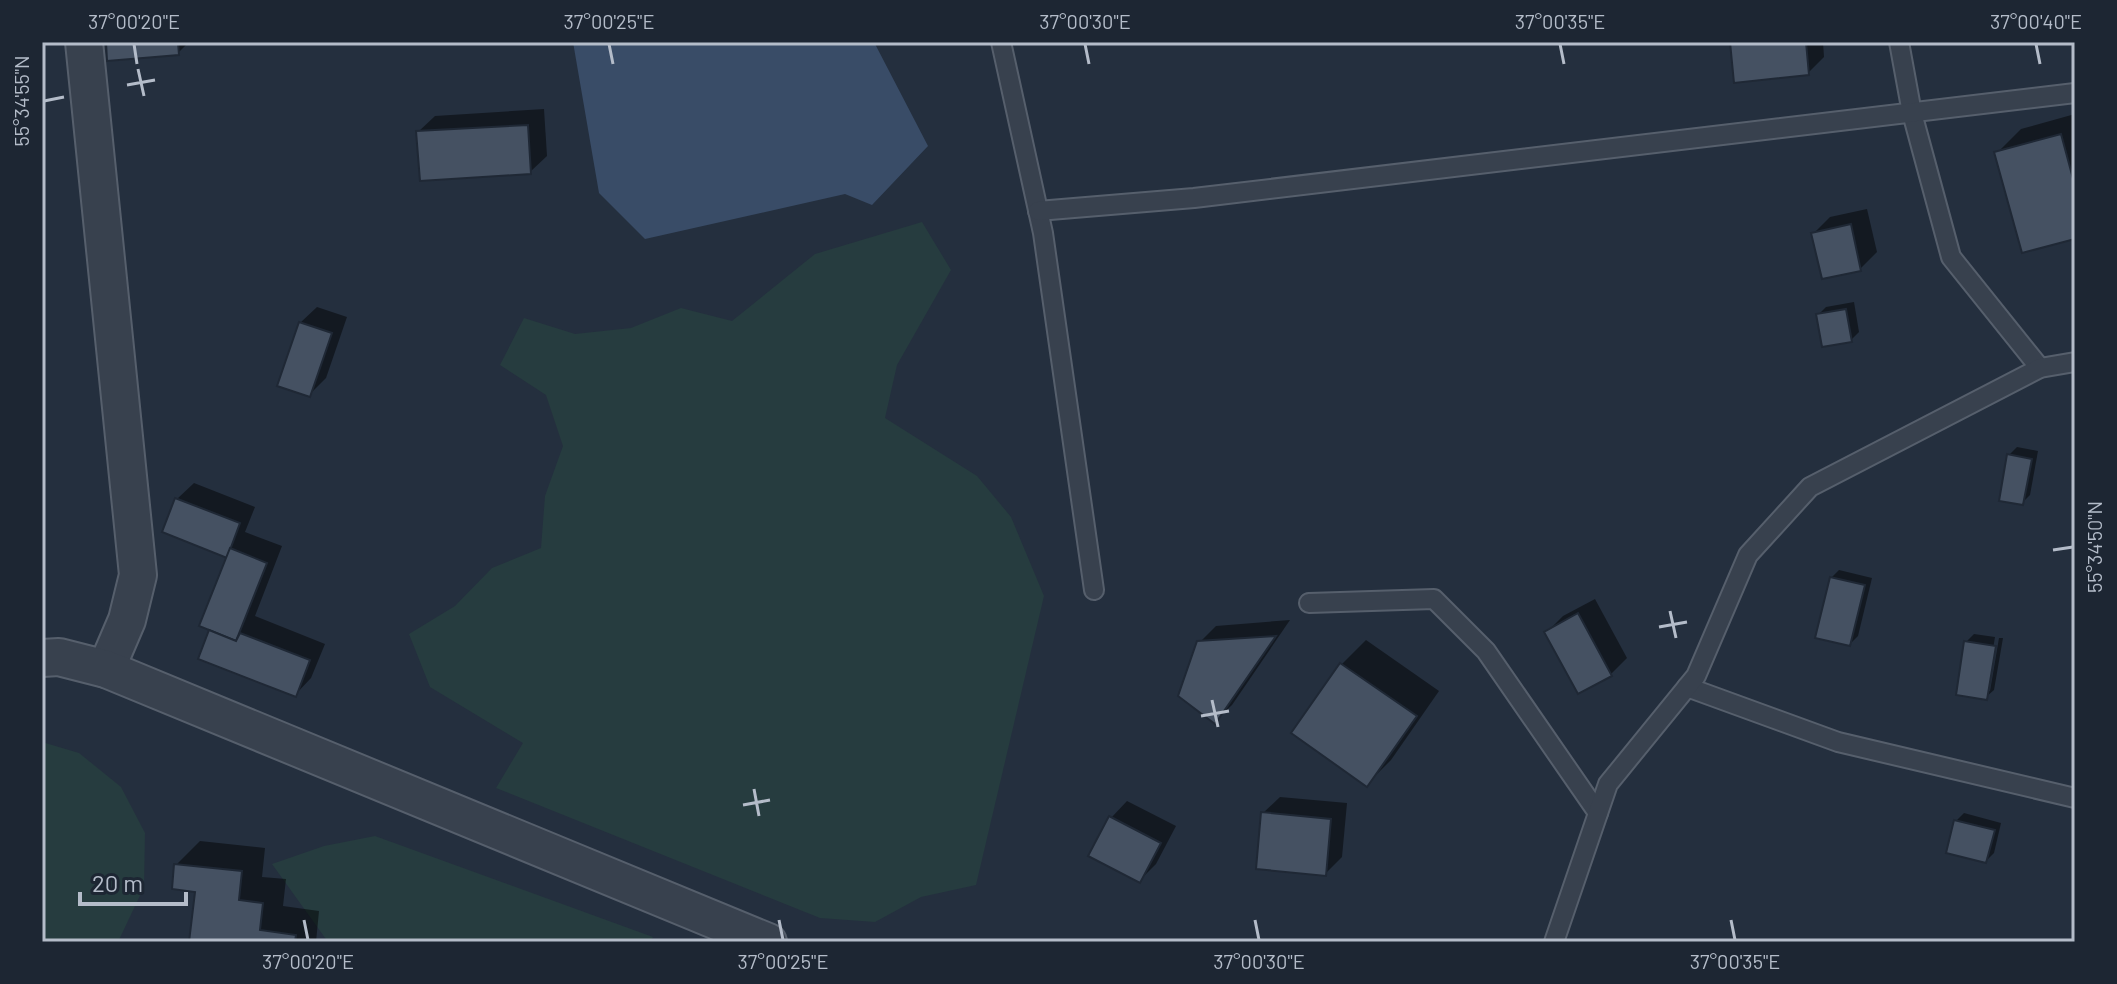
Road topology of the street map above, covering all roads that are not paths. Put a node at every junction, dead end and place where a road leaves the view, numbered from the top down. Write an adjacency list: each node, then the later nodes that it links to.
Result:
1 (84, 42): 12 (street)
2 (1001, 42): 6 (lane)
3 (1899, 42): 5 (lane)
4 (2075, 93): 5 (lane)
5 (1912, 113): 6 (lane); 8 (lane)
6 (1038, 211): 9 (lane)
7 (2075, 362): 8 (lane)
8 (2040, 368): 13 (lane)
9 (1094, 590)
10 (1309, 603): 15 (lane)
11 (42, 658): 12 (street)
12 (106, 669): 16 (street)
13 (1687, 687): 14 (lane); 15 (lane)
14 (2075, 798)
15 (1598, 813): 17 (lane)
16 (768, 942)
17 (1554, 942)

